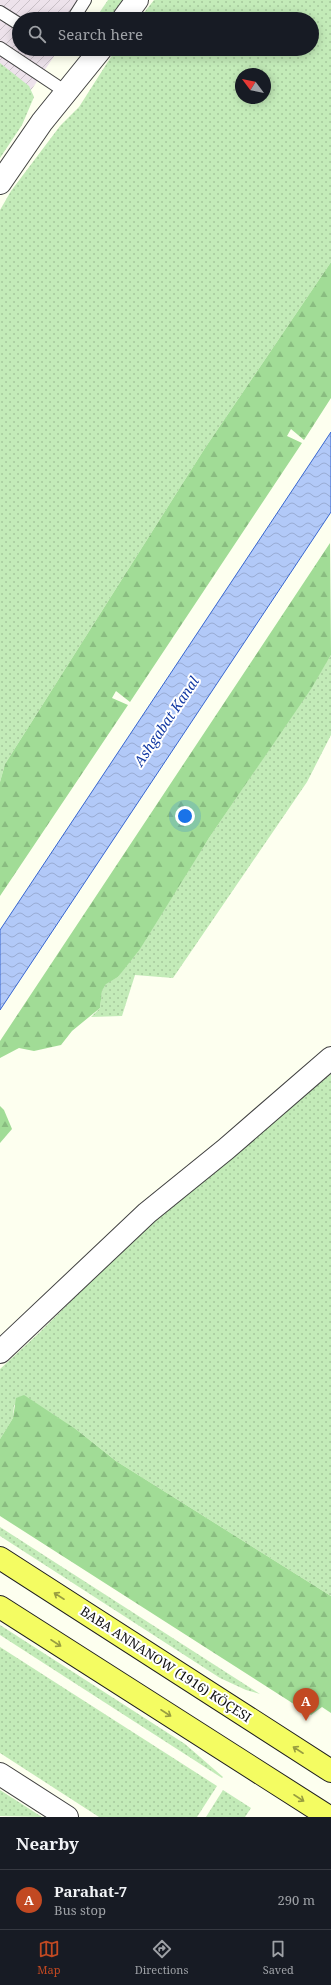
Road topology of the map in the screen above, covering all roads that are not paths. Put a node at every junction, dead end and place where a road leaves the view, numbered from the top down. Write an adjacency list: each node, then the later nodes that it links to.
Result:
1 (85, 0): 4 (lane)
2 (138, 0): 5 (street)
3 (0, 12): 6 (lane)
4 (77, 12)
5 (129, 12)
6 (12, 20)
7 (0, 48): 9 (lane)
8 (94, 56): 9 (street)
9 (66, 92): 10 (street)
10 (0, 183)
11 (331, 1058): 12 (street)
12 (0, 1352)
13 (0, 1558): 15 (main road, BABA ANNANOW (1916) KÖÇESI, one-way to 13)
14 (0, 1607): 18 (main road, one-way to 18)
15 (331, 1771)
16 (0, 1774): 17 (street)
17 (67, 1817)
18 (330, 1817)

